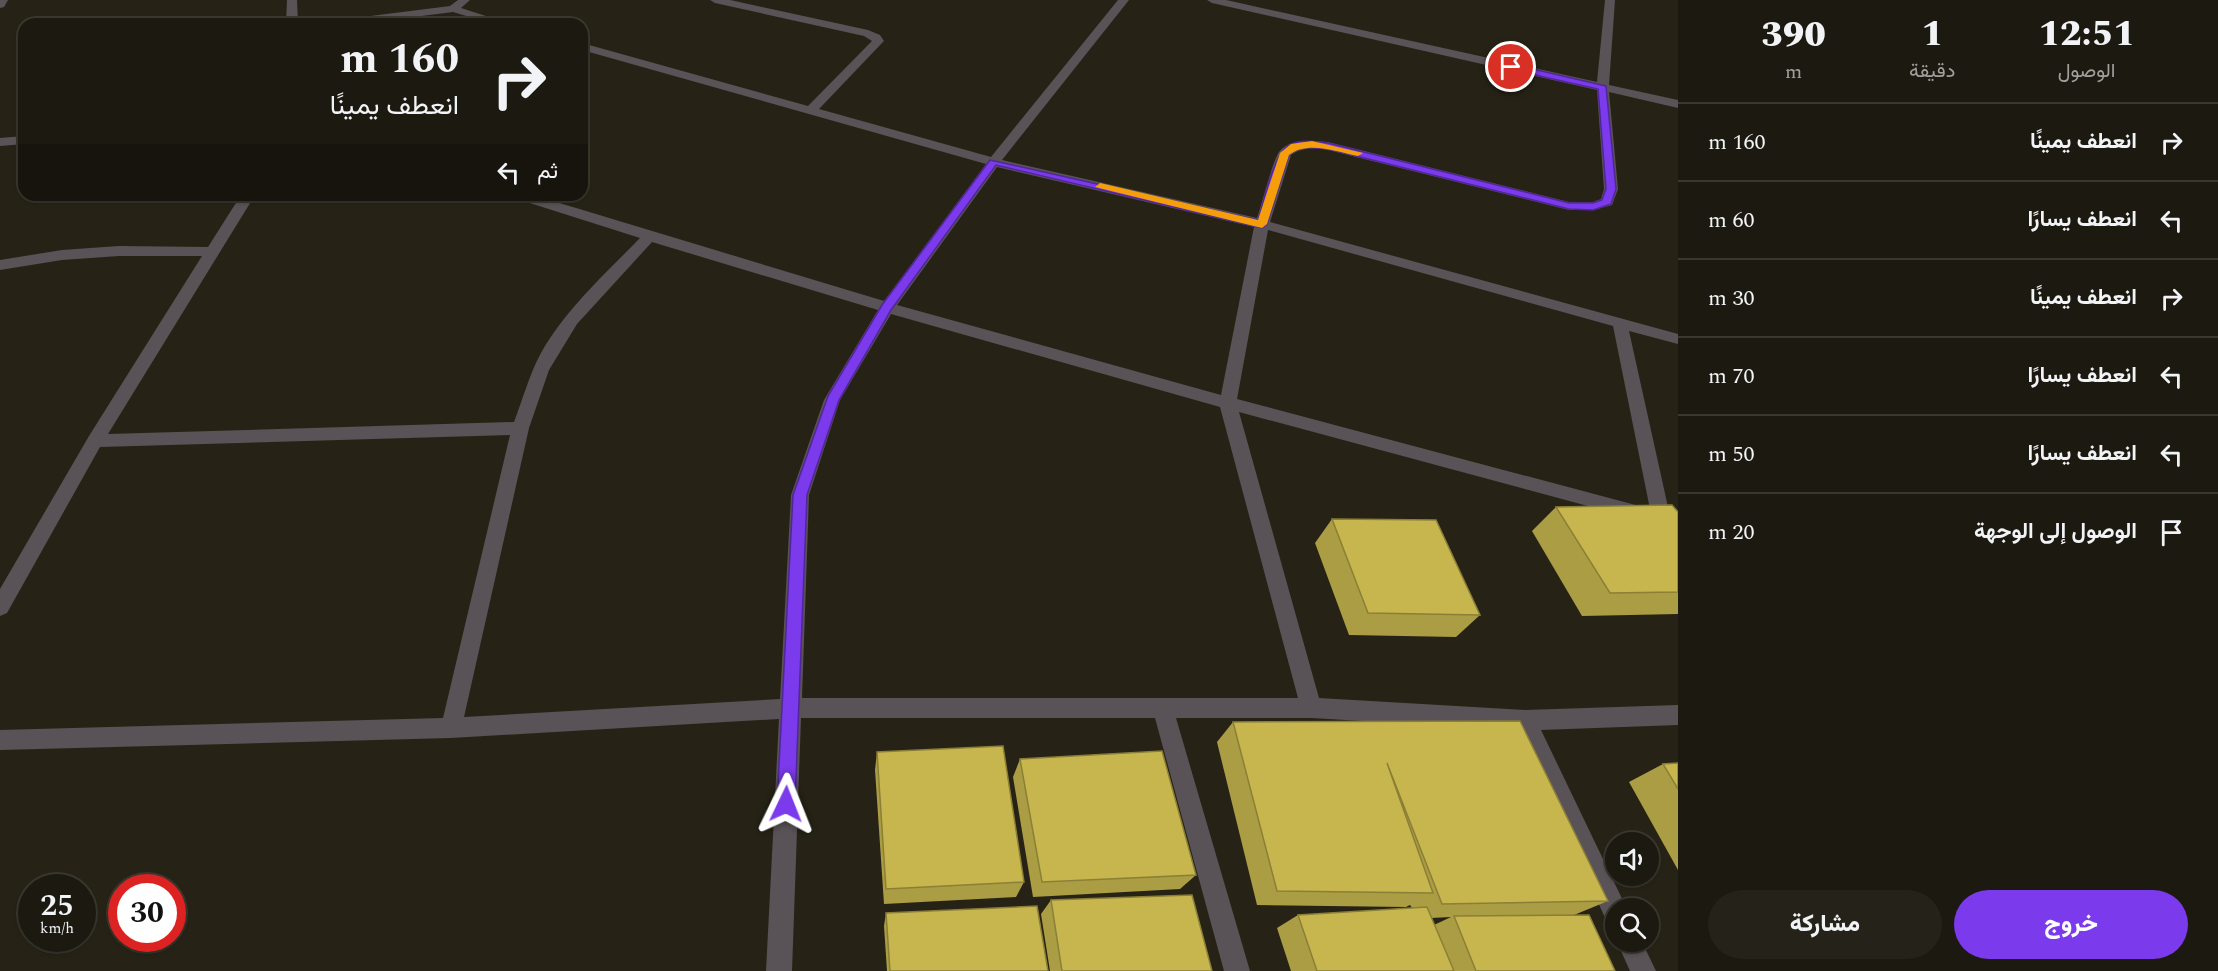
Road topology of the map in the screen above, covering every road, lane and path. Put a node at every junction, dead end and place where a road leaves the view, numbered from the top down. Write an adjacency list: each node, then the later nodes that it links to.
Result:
1 (3, 0): 8 (street)
2 (292, 0): 10 (street)
3 (465, 0): 9 (street)
4 (715, 0): 16 (street)
5 (1124, 0): 19 (street)
6 (1212, 0): 14 (street)
7 (1610, 0): 14 (street)
8 (0, 5)
9 (453, 9): 11 (street); 12 (street)
10 (292, 18)
11 (380, 18)
12 (484, 18)
13 (588, 48): 16 (street)
14 (1603, 88): 15 (street); 22 (street)
15 (1678, 104)
16 (810, 111): 19 (street)
17 (18, 140): 18 (street)
18 (0, 142)
19 (994, 162): 22 (street); 26 (street)
20 (244, 201): 24 (street)
21 (538, 201): 23 (street)
22 (1262, 224): 27 (street); 29 (street)
23 (649, 237): 26 (street); 30 (street)
24 (212, 252): 25 (street); 31 (street)
25 (0, 265)
26 (886, 308): 29 (street); 35 (street)
27 (1620, 323): 28 (street); 32 (street)
28 (1678, 339)
29 (1228, 404): 32 (street); 36 (street)
30 (520, 428): 31 (street); 40 (street)
31 (94, 441): 34 (street)
32 (1661, 519): 33 (street)
33 (1678, 541)
34 (0, 607)
35 (790, 708): 37 (street); 40 (street); 44 (street)
36 (1311, 708): 37 (street); 39 (street)
37 (1163, 709): 45 (street)
38 (1678, 716): 39 (street)
39 (1525, 720): 42 (street)
40 (451, 728): 41 (street)
41 (0, 740)
42 (1609, 898)
43 (1634, 952): 46 (street)
44 (779, 971)
45 (1237, 971)
46 (1643, 971)

